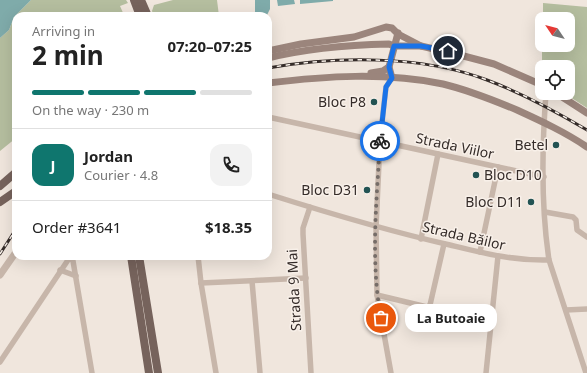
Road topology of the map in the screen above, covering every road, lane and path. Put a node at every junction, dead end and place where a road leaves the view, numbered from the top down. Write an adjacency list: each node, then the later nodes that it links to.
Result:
1 (134, 0): 2 (main road)
2 (141, 8)
3 (398, 33): 4 (main road); 6 (main road); 7 (main road)
4 (358, 36): 5 (main road); 8 (main road)
5 (335, 46): 6 (main road); 9 (main road)
6 (394, 46): 7 (main road); 10 (main road)
7 (421, 46): 14 (main road)
8 (272, 50)
9 (272, 57)
10 (389, 67): 11 (main road); 12 (main road)
11 (363, 76): 12 (main road); 13 (main road)
12 (392, 78): 19 (main road); 20 (street)
13 (272, 82)
14 (535, 82)
15 (546, 100): 19 (street)
16 (567, 100): 17 (main road)
17 (587, 113)
18 (272, 118): 20 (street, Strada Viilor)
19 (544, 122): 21 (main road); 25 (street)
20 (380, 141): 22 (street, Strada Viilor); 32 (street)
21 (587, 147)
22 (438, 154): 23 (street, Strada Viilor); 34 (street)
23 (498, 167): 25 (street, Strada Viilor); 36 (street)
24 (12, 176): 26 (main road)
25 (544, 176): 31 (street)
26 (0, 186)
27 (12, 194): 29 (main road)
28 (272, 195): 30 (street, Strada Băilor)
29 (0, 202)
30 (310, 207): 32 (street, Strada Băilor); 48 (street, Strada 9 Mai)
31 (545, 212): 33 (street); 44 (street)
32 (376, 227): 34 (street, Strada Băilor); 51 (street)
33 (587, 238)
34 (421, 239): 35 (street, Strada Băilor)
35 (444, 244): 36 (street, Strada Băilor); 51 (street)
36 (480, 252): 37 (street, Strada Băilor)
37 (498, 256): 44 (street, Strada Băilor); 62 (street)
38 (12, 258): 46 (street)
39 (66, 260): 45 (street)
40 (72, 260): 47 (street)
41 (132, 260): 56 (main road)
42 (140, 260): 57 (main road)
43 (198, 260): 50 (street)
44 (549, 260): 53 (street)
45 (60, 270): 47 (street); 54 (street)
46 (0, 275)
47 (76, 276): 55 (street)
48 (306, 278): 49 (street); 60 (street, Strada 9 Mai)
49 (252, 281): 50 (street); 59 (street)
50 (201, 283): 58 (street)
51 (377, 295): 61 (street)
52 (587, 309): 53 (street)
53 (566, 310): 63 (street)
54 (0, 362)
55 (91, 373)
56 (150, 373)
57 (158, 373)
58 (216, 373)
59 (260, 373)
60 (311, 373)
61 (391, 373)
62 (486, 373)
63 (586, 373)

